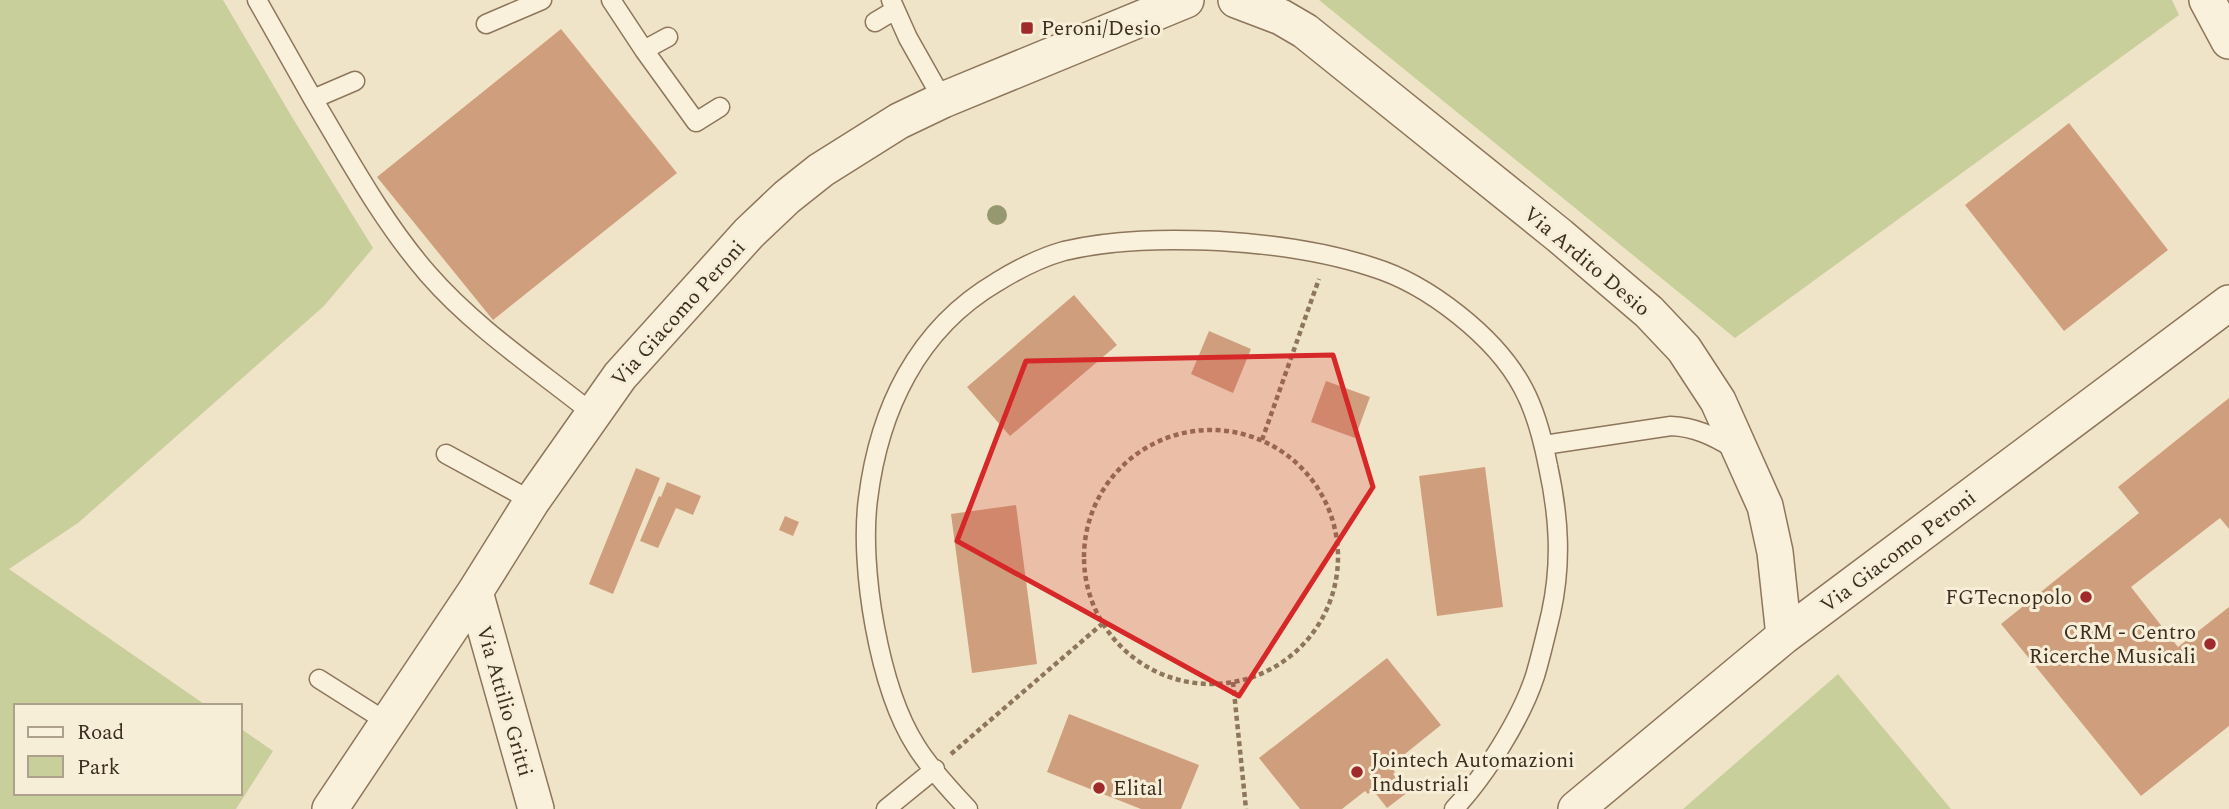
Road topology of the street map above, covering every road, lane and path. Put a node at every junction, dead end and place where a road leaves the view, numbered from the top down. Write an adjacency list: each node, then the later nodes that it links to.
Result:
1 (257, 0): 14 (lane)
2 (542, 0): 9 (lane)
3 (611, 0): 12 (lane)
4 (1186, 0): 15 (street, Via Giacomo Peroni)
5 (1236, 0): 22 (street, Via Ardito Desio)
6 (2207, 0): 11 (street)
7 (893, 5): 8 (lane); 15 (lane)
8 (875, 22)
9 (486, 24)
10 (668, 37): 12 (lane)
11 (2229, 41)
12 (644, 50): 16 (lane)
13 (355, 81): 14 (lane)
14 (313, 99): 19 (lane)
15 (943, 100): 19 (street, Via Giacomo Peroni)
16 (720, 107)
17 (1327, 255): 20 (path); 21 (lane); 31 (lane)
18 (2226, 309): 27 (street, Via Giacomo Peroni)
19 (592, 413): 24 (street, Via Giacomo Peroni)
20 (1262, 440): 26 (path); 29 (path)
21 (1544, 445): 22 (lane); 37 (lane)
22 (1744, 454): 27 (street, Via Ardito Desio)
23 (454, 458): 24 (lane)
24 (532, 501): 25 (street, Via Giacomo Peroni)
25 (475, 592): 30 (street, Via Giacomo Peroni); 33 (street, Via Attilio Gritti)
26 (1102, 624): 29 (path); 31 (path)
27 (1784, 636): 38 (street, Via Giacomo Peroni)
28 (319, 679): 30 (lane)
29 (1233, 682): 36 (path)
30 (387, 722): 32 (street, Via Giacomo Peroni)
31 (935, 769): 34 (lane); 35 (lane)
32 (330, 809)
33 (536, 809)
34 (886, 809)
35 (968, 809)
36 (1246, 809)
37 (1454, 809)
38 (1576, 809)

